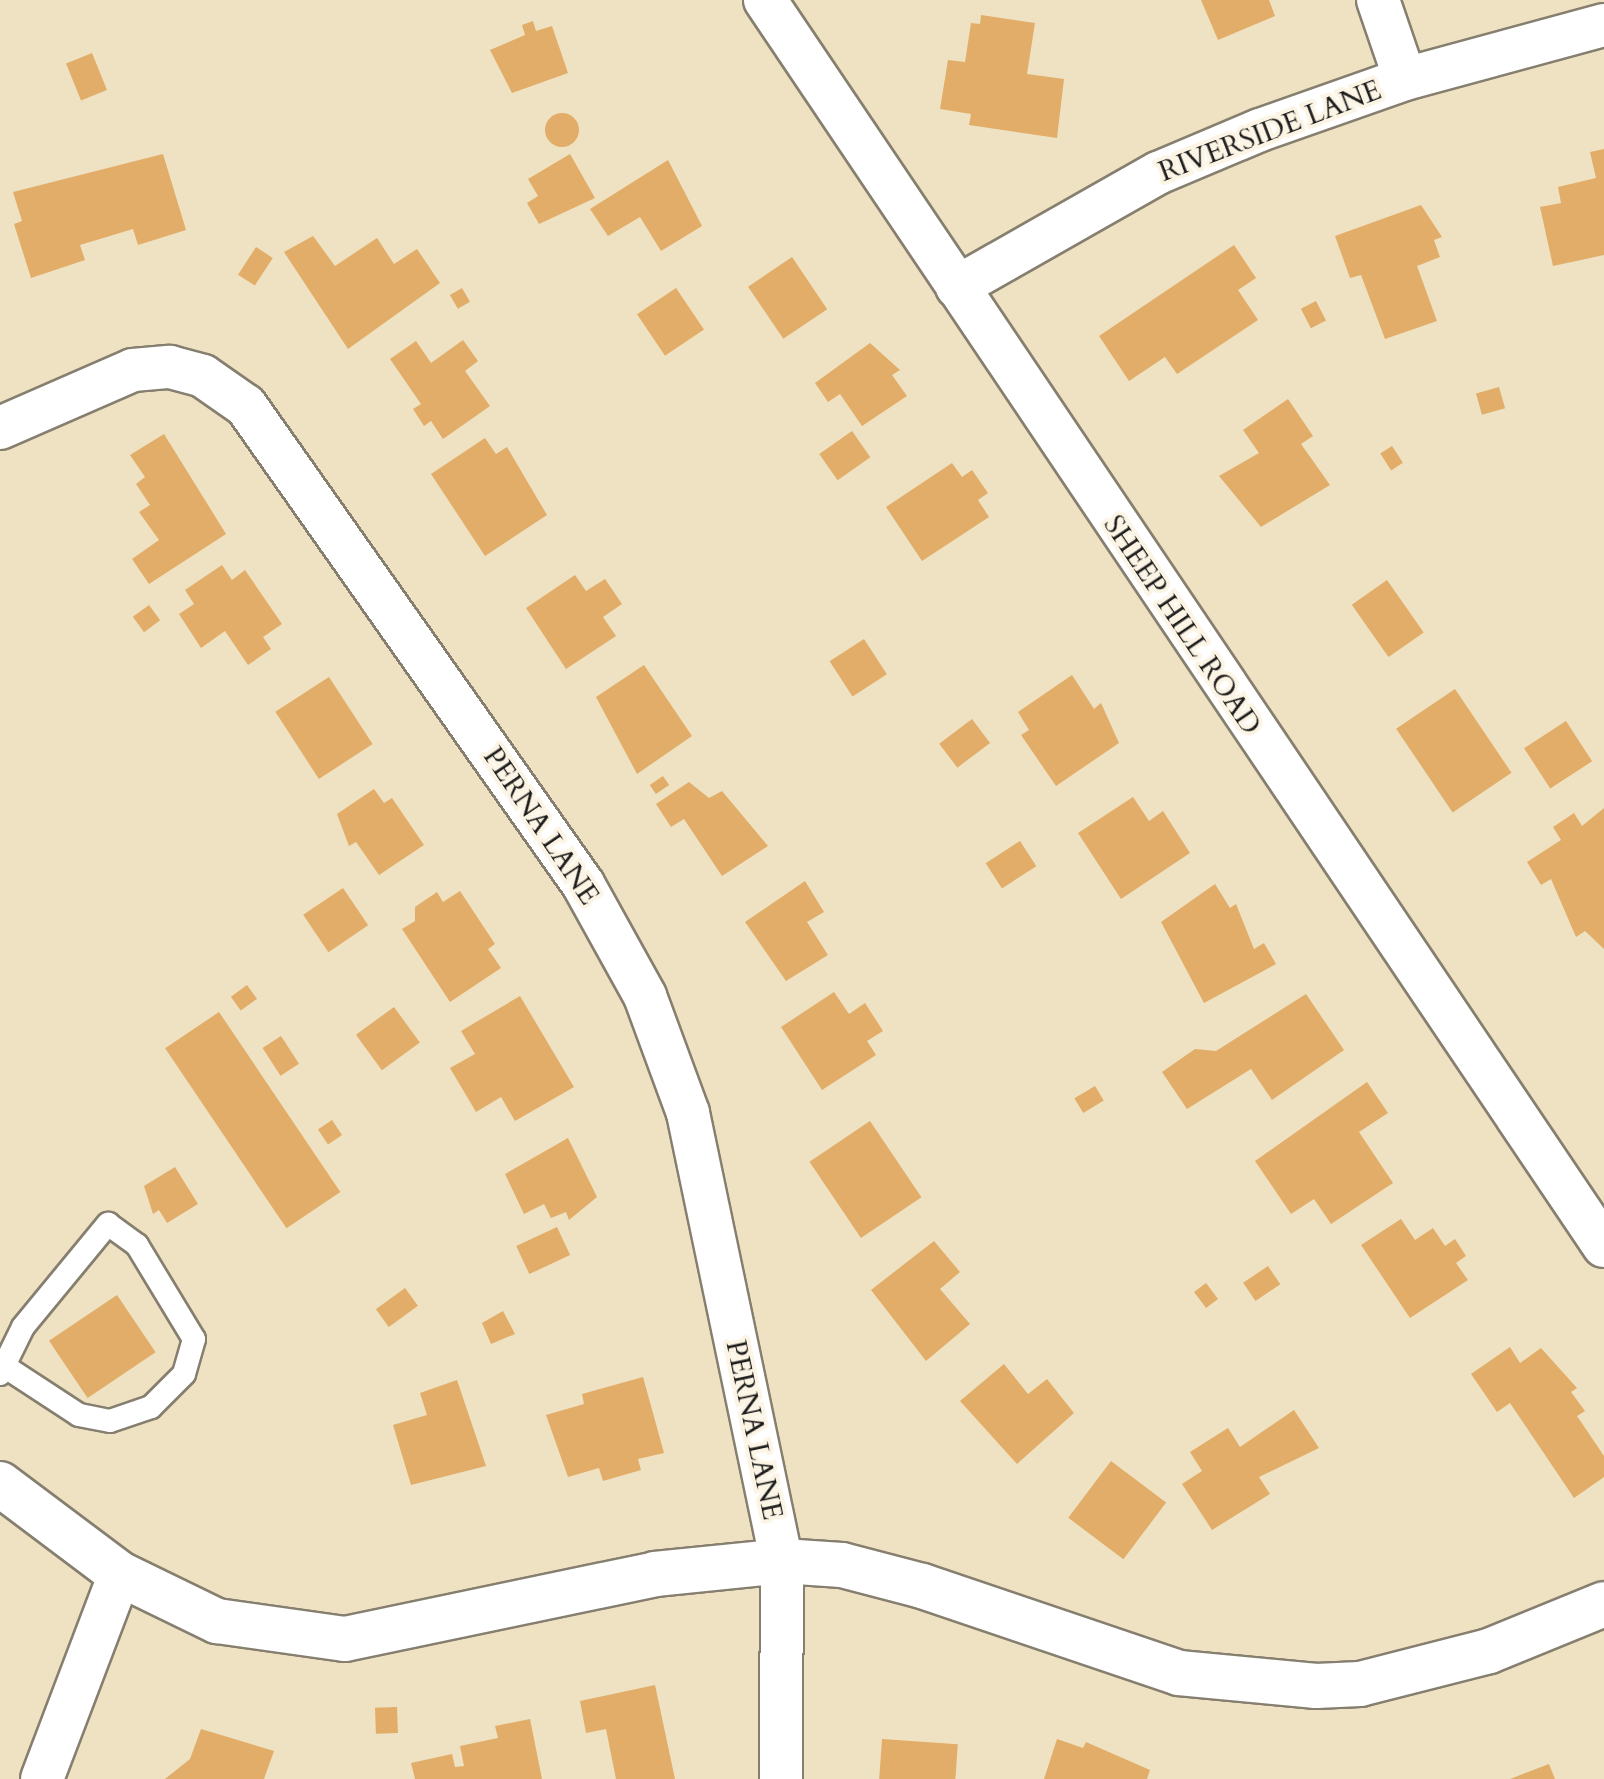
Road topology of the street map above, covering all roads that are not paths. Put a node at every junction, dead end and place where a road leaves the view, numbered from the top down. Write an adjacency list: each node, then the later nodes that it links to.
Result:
1 (765, 0): 5 (street, SHEEP HILL ROAD)
2 (1378, 0): 4 (street)
3 (1604, 25): 4 (street, RIVERSIDE LANE)
4 (1405, 79): 5 (street, RIVERSIDE LANE)
5 (957, 287): 7 (street, SHEEP HILL ROAD)
6 (0, 428): 10 (street, PERNA LANE)
7 (1604, 1246)
8 (2, 1370): 8 (lane)
9 (0, 1484): 11 (street)
10 (782, 1561): 11 (street); 12 (street); 14 (street, PERNA LANE)
11 (120, 1574): 13 (street)
12 (1604, 1604)
13 (42, 1779)
14 (781, 1779)

